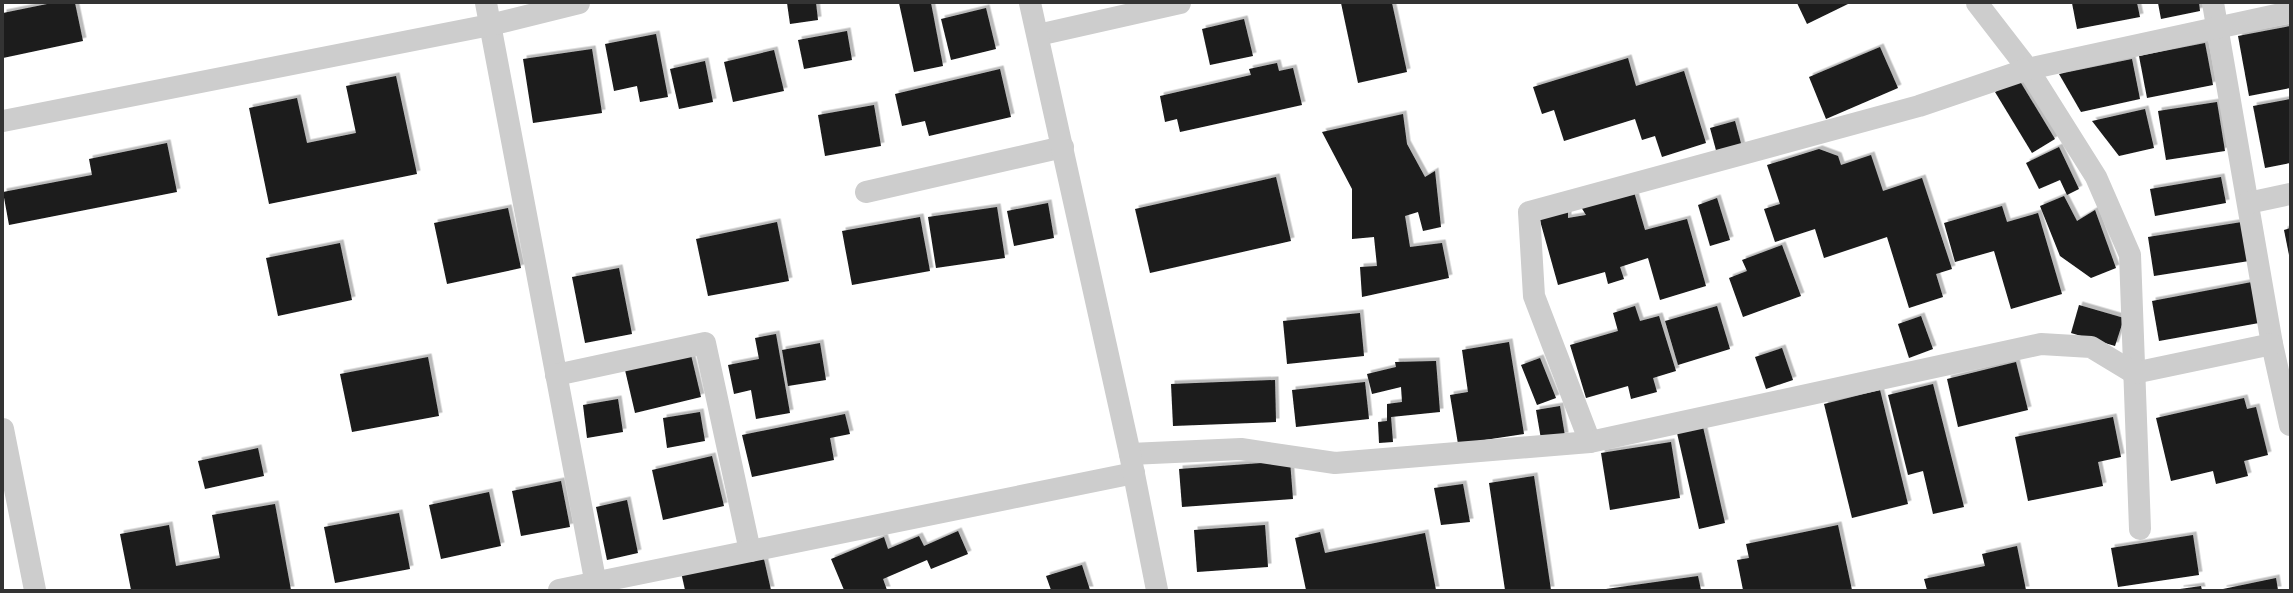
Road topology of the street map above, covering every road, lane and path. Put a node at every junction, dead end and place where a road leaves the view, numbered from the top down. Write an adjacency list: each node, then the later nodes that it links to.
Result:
1 (486, 3): 8 (street)
2 (579, 3): 8 (street)
3 (1030, 3): 10 (street)
4 (1180, 3): 10 (street)
5 (1977, 3): 11 (street)
6 (2213, 3): 9 (street)
7 (2290, 12): 9 (street)
8 (490, 25): 12 (street); 19 (street)
9 (2218, 27): 11 (street); 16 (street)
10 (1038, 35): 13 (street)
11 (2028, 68): 18 (street); 22 (street)
12 (3, 121)
13 (1063, 147): 14 (street); 23 (street)
14 (866, 192)
15 (2290, 194): 16 (street)
16 (2248, 203): 17 (street)
17 (2272, 344): 18 (street); 20 (street)
18 (2134, 373): 22 (street); 24 (street)
19 (556, 375): 25 (street); 26 (street)
20 (2290, 425)
21 (3, 429): 27 (street)
22 (1590, 442): 23 (street)
23 (1132, 463): 25 (street); 29 (street)
24 (2140, 529)
25 (750, 551): 26 (street)
26 (596, 586): 28 (street)
27 (35, 590)
28 (559, 590)
29 (1157, 590)

